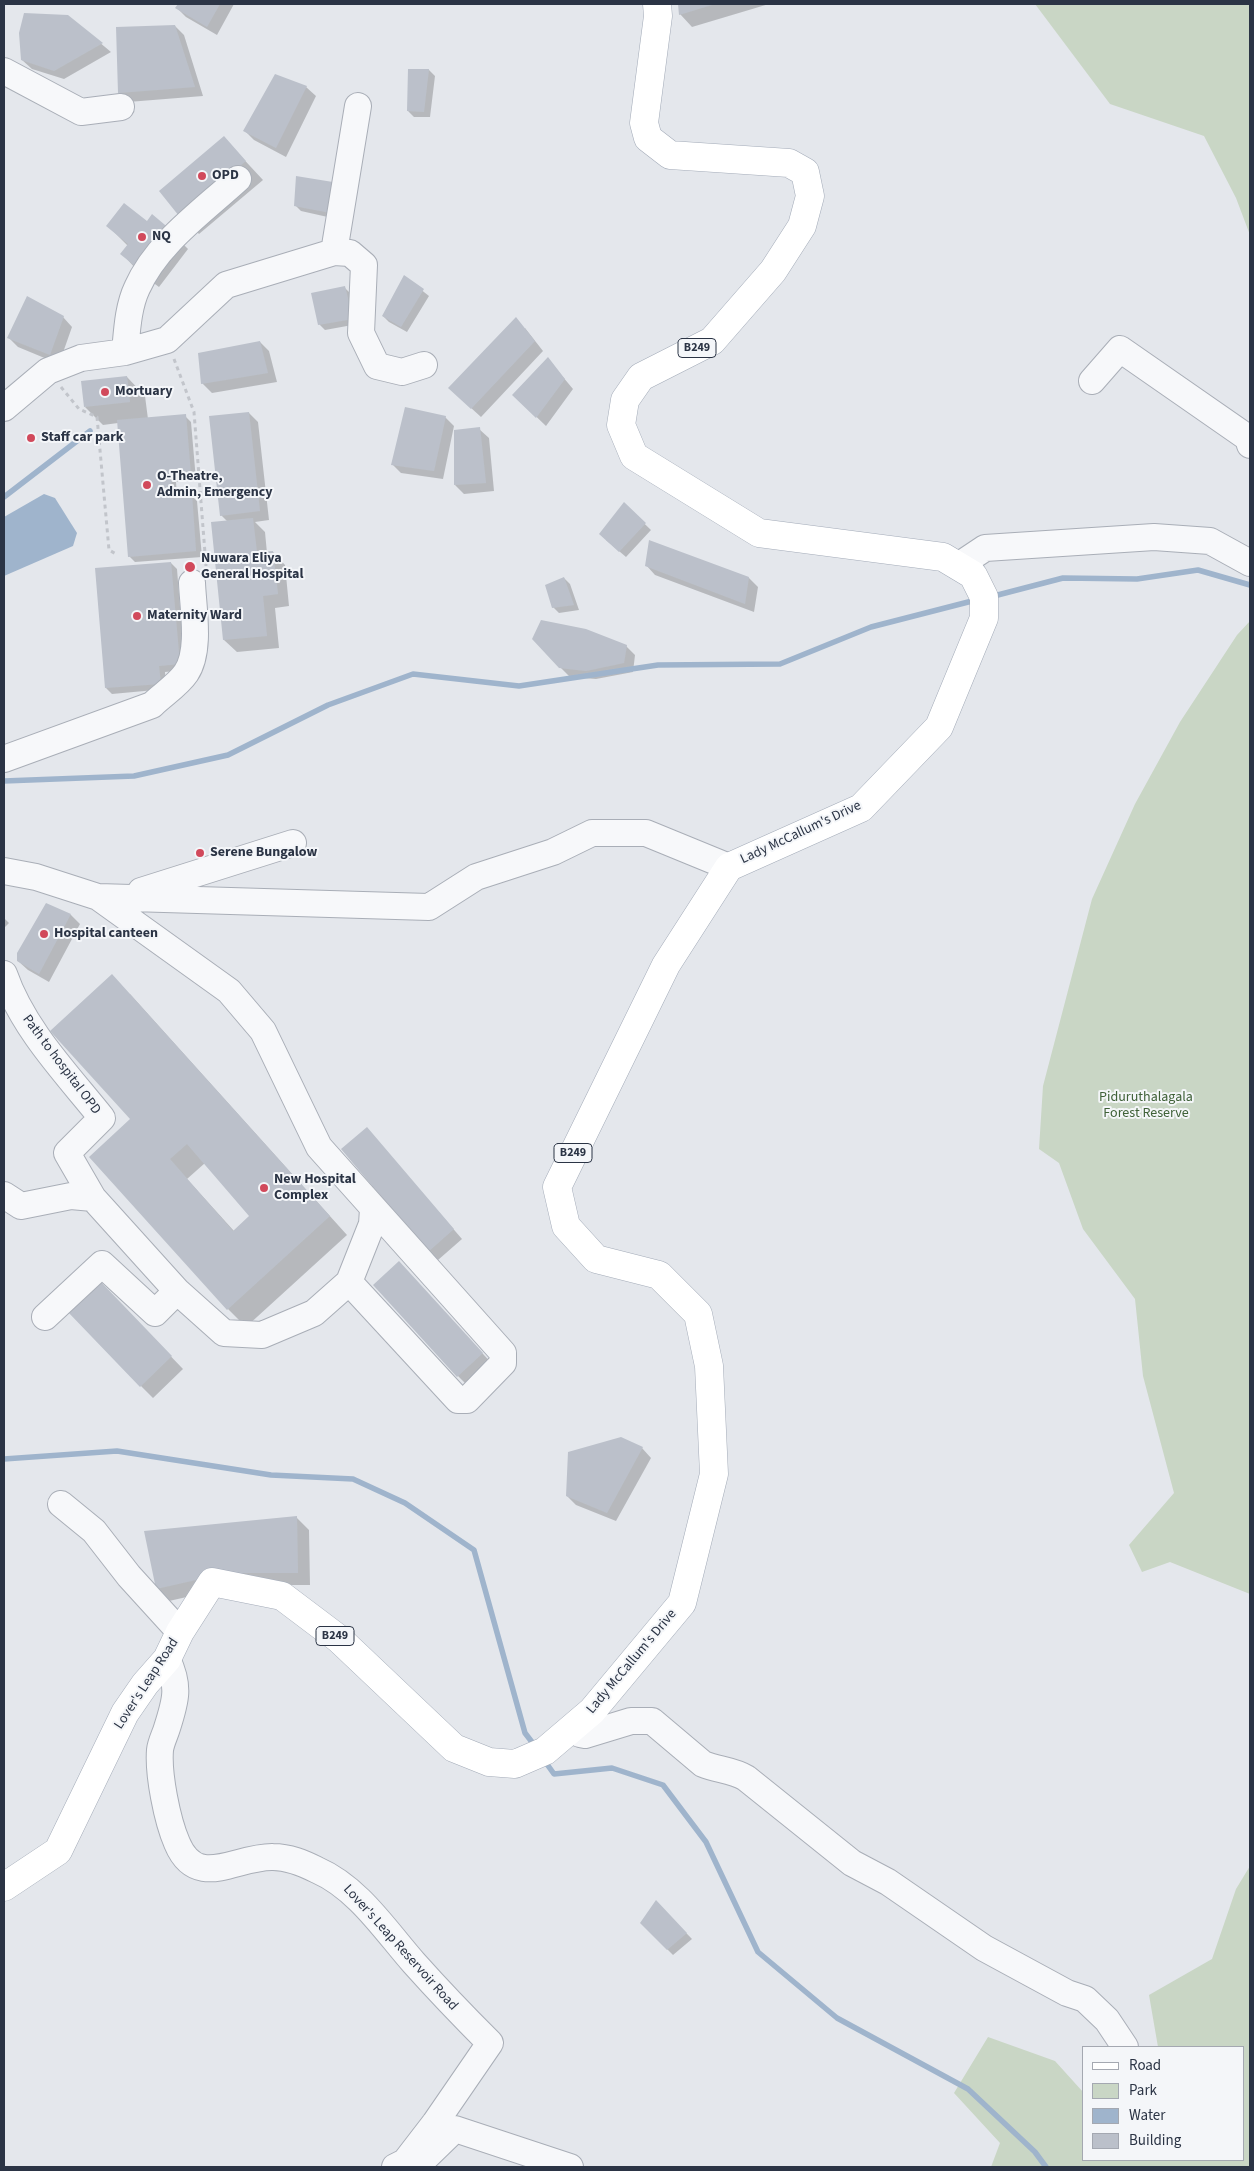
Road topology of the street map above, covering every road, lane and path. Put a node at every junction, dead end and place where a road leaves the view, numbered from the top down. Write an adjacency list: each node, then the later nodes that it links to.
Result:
1 (657, 4): 16 (main road, B249)
2 (4, 70): 4 (street)
3 (358, 106): 6 (street)
4 (122, 107)
5 (238, 179): 8 (street)
6 (334, 252): 7 (street); 9 (street)
7 (167, 340): 8 (street); 17 (path)
8 (125, 352): 10 (street)
9 (424, 365)
10 (48, 371): 12 (street); 14 (path)
11 (1092, 381): 13 (street)
12 (4, 408)
13 (1250, 445)
14 (116, 554)
15 (1250, 563): 16 (street)
16 (965, 571): 22 (main road, Lady McCallum's Drive)
17 (192, 583): 18 (street)
18 (167, 691): 19 (street); 20 (street)
19 (4, 743)
20 (4, 759)
21 (293, 842): 24 (street)
22 (729, 867): 24 (street); 35 (main road, Lady McCallum's Drive / B249)
23 (4, 871): 24 (street)
24 (110, 897): 28 (street)
25 (4, 974): 27 (street, Path to hospital OPD)
26 (4, 1195): 27 (street)
27 (93, 1198): 30 (street)
28 (373, 1209): 29 (street); 29 (street)
29 (350, 1282): 30 (street)
30 (177, 1291): 31 (street)
31 (45, 1317)
32 (61, 1504): 33 (street)
33 (180, 1632): 34 (main road, Lover's Leap Road / B249); 35 (main road, Lover's Leap Road / B249)
34 (167, 1659): 36 (main road, Lover's Leap Road / B249); 38 (street, Lover's Leap Reservoir Road)
35 (574, 1728): 37 (street)
36 (4, 1888)
37 (1123, 2046)
38 (400, 2164): 39 (street)
39 (570, 2167)

